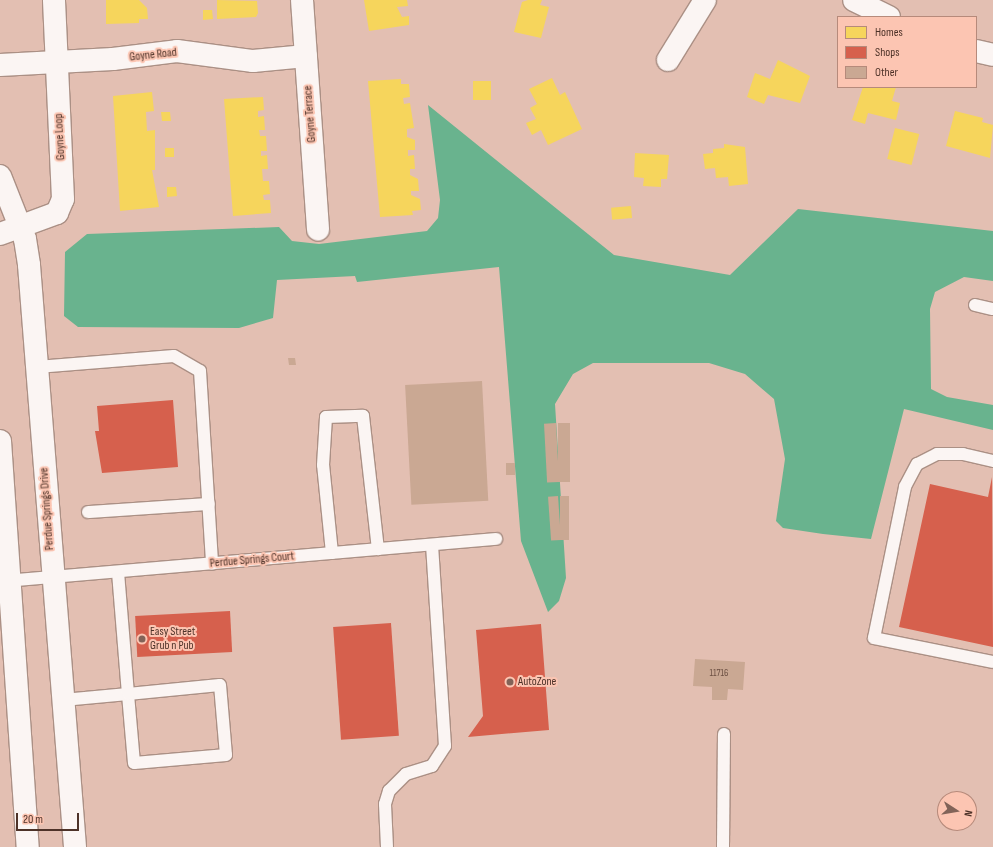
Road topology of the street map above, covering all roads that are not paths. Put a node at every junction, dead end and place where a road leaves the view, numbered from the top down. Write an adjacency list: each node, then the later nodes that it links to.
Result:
1 (54, 0): 9 (street, Goyne Loop)
2 (302, 0): 8 (street, Goyne Terrace)
3 (706, 0): 10 (street)
4 (854, 0): 5 (street)
5 (887, 16)
6 (977, 51): 7 (street)
7 (993, 55)
8 (306, 56): 9 (street, Goyne Road); 14 (street, Goyne Terrace)
9 (56, 60): 11 (street, Goyne Road); 13 (street, Goyne Loop)
10 (668, 60)
11 (0, 65)
12 (0, 176): 13 (street, Perdue Springs Drive)
13 (21, 227): 15 (street, Goyne Loop); 18 (street, Perdue Springs Drive)
14 (318, 229)
15 (0, 234)
16 (975, 305): 17 (lane)
17 (993, 309)
18 (36, 367): 21 (lane); 29 (street, Perdue Springs Drive)
19 (0, 441): 30 (street)
20 (993, 461): 31 (lane)
21 (209, 504): 22 (lane); 27 (lane)
22 (88, 512)
23 (496, 539): 24 (lane, Perdue Springs Court)
24 (432, 545): 25 (lane, Perdue Springs Court); 37 (lane)
25 (378, 549): 26 (lane, Perdue Springs Court); 26 (lane)
26 (332, 554): 27 (lane, Perdue Springs Court)
27 (212, 564): 28 (lane, Perdue Springs Court)
28 (118, 572): 29 (lane, Perdue Springs Court); 32 (lane)
29 (52, 577): 30 (lane, Perdue Springs Court); 33 (street, Perdue Springs Drive)
30 (4, 581): 35 (street)
31 (993, 662)
32 (128, 694): 32 (lane); 33 (lane)
33 (63, 700): 36 (street, Perdue Springs Drive)
34 (724, 734): 38 (lane)
35 (28, 847)
36 (75, 847)
37 (387, 847)
38 (723, 847)

